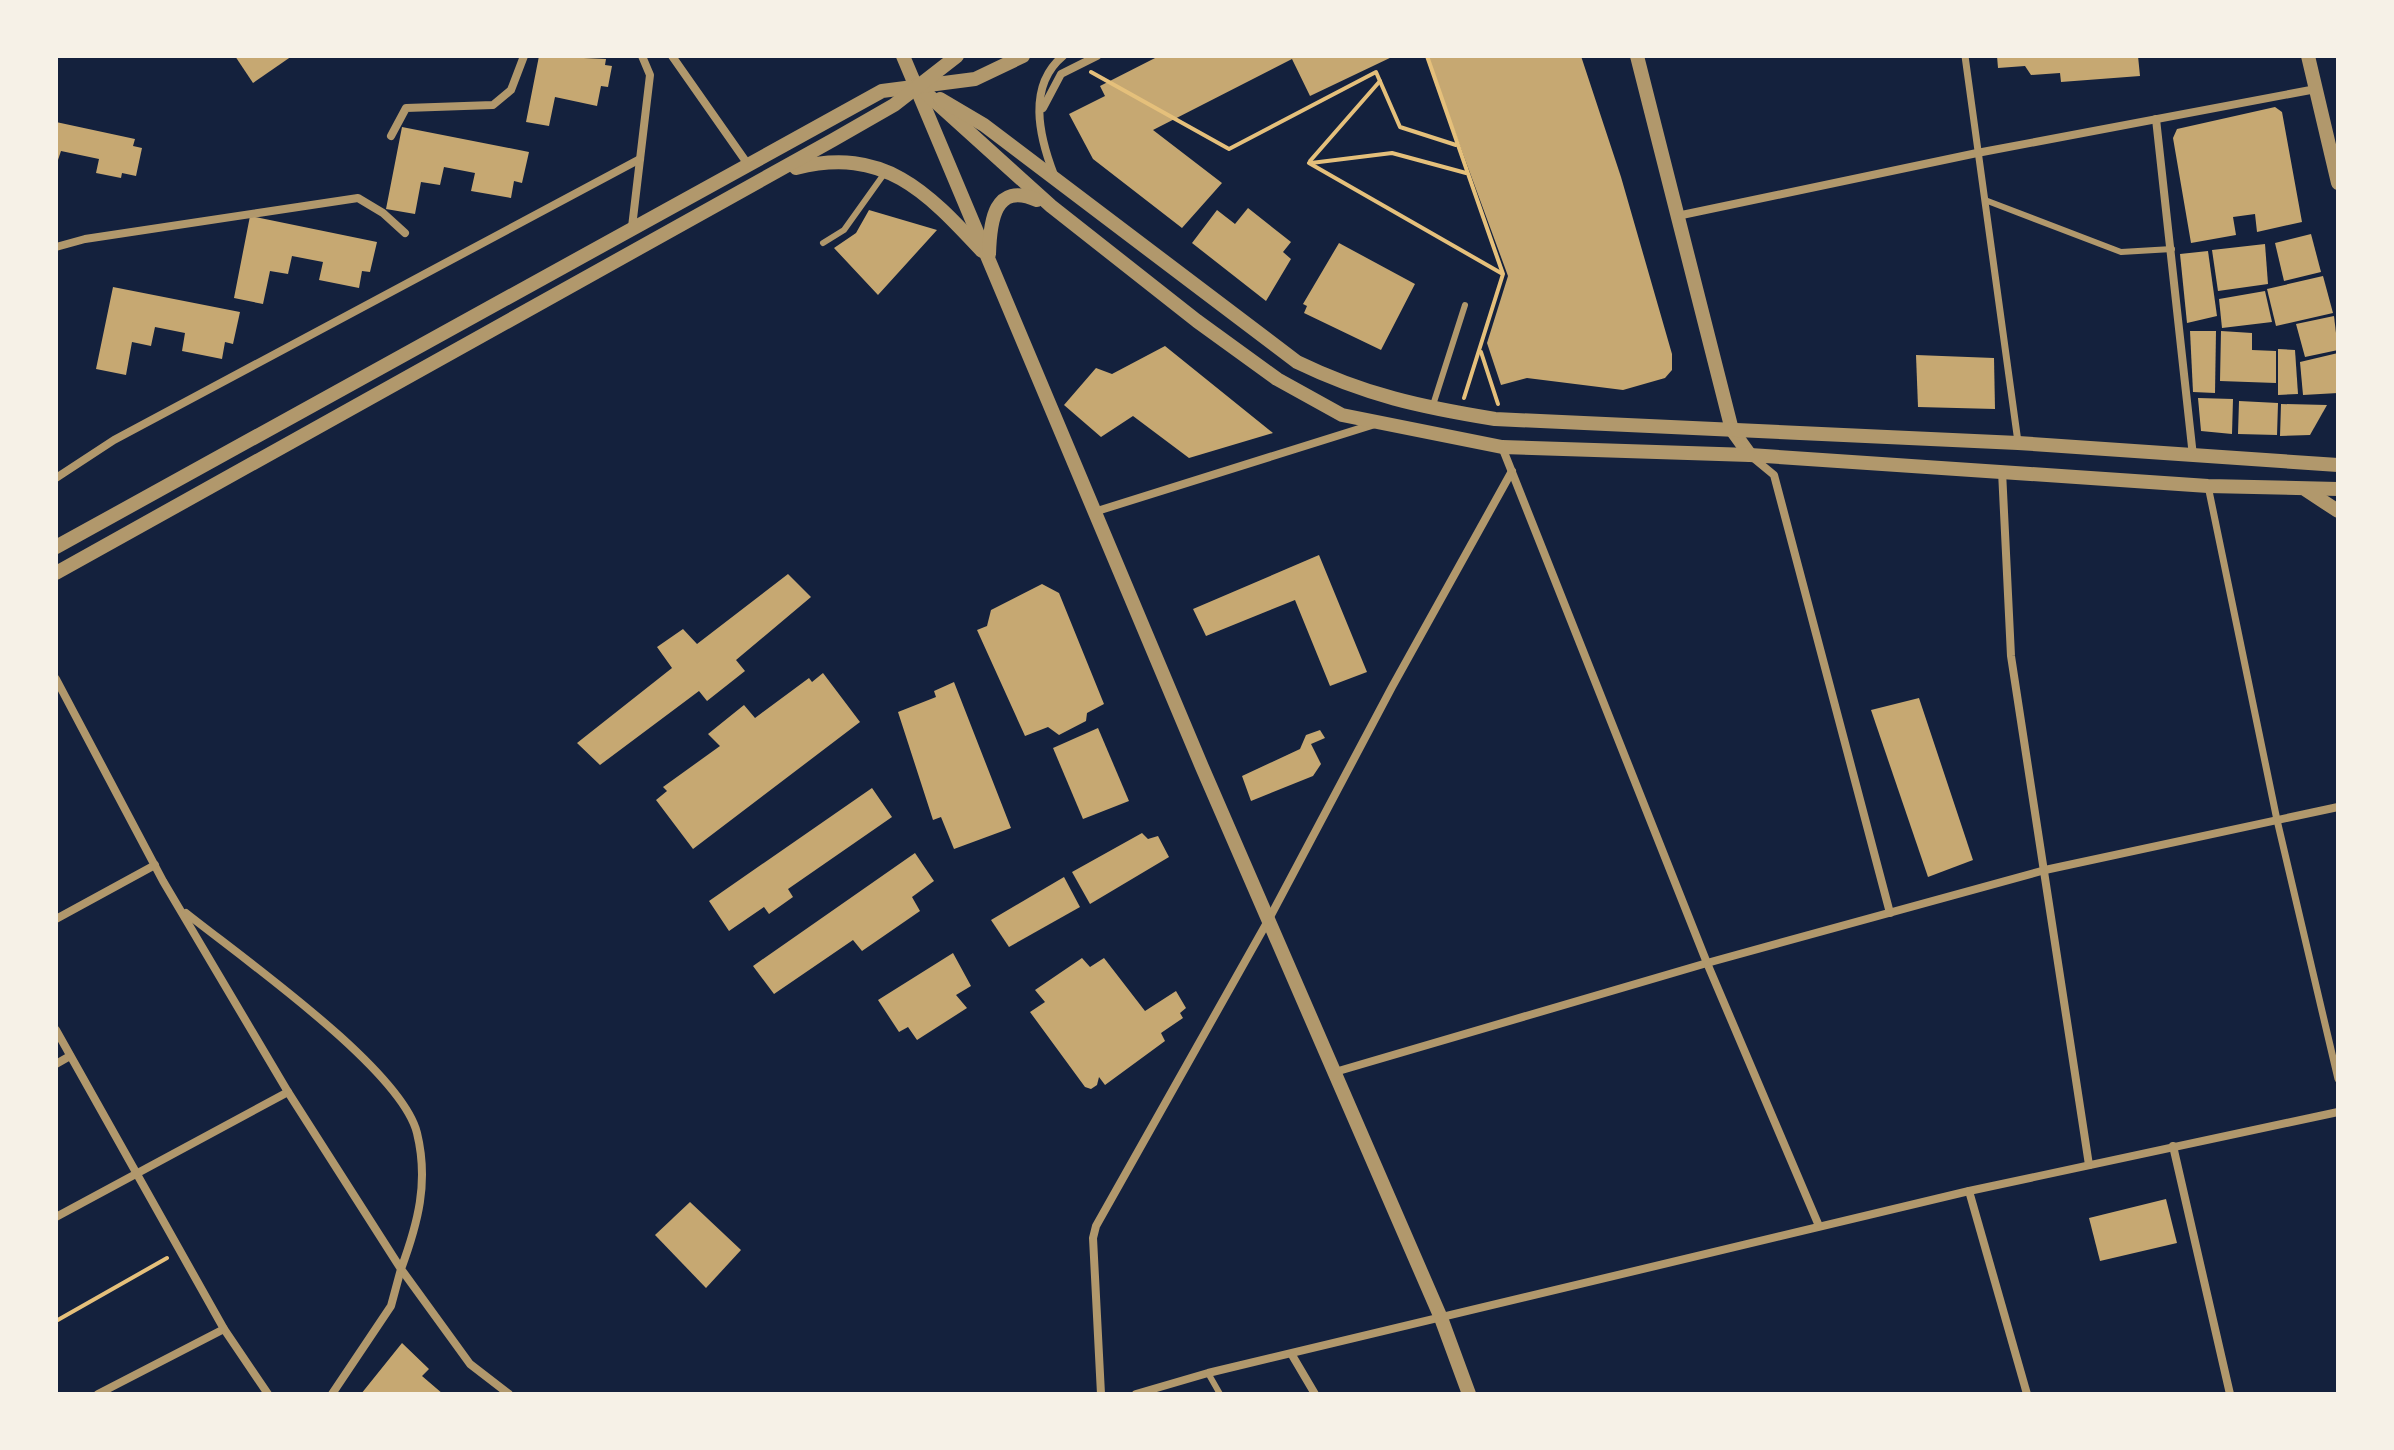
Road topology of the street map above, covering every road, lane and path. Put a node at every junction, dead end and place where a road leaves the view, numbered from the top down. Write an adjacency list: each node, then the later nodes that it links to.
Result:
1 (524, 56): 19 (street)
2 (642, 56): 22 (street)
3 (672, 56): 23 (street)
4 (903, 56): 15 (street)
5 (957, 56): 15 (street)
6 (1023, 56): 15 (street)
7 (1063, 56): 17 (street)
8 (1097, 56): 13 (street)
9 (1427, 56): 20 (path)
10 (1637, 56): 32 (street)
11 (1965, 56): 21 (street)
12 (2308, 56): 16 (street)
13 (1079, 65): 14 (path); 17 (street)
14 (1380, 81): 20 (path); 24 (path)
15 (917, 85): 23 (street); 26 (street); 28 (street); 31 (street); 38 (street)
16 (2316, 89): 18 (street); 29 (street)
17 (1041, 112): 28 (street)
18 (2156, 119): 21 (street); 37 (street)
19 (391, 136)
20 (1456, 145): 27 (path)
21 (1977, 153): 30 (street); 32 (street)
22 (640, 159): 33 (street); 56 (street)
23 (747, 163): 33 (street)
24 (1309, 163): 27 (path); 39 (path)
25 (886, 171): 26 (street); 35 (lane); 38 (street)
26 (776, 172): 63 (street)
27 (1466, 173): 39 (path)
28 (1055, 179): 42 (street)
29 (2338, 183)
30 (1985, 200): 37 (lane); 47 (street)
31 (1051, 206): 38 (street); 45 (street)
32 (1677, 216): 46 (street)
33 (632, 227): 62 (street)
34 (405, 233): 36 (street)
35 (823, 243)
36 (56, 247)
37 (2172, 249): 51 (street)
38 (988, 258): 61 (street)
39 (1503, 274): 41 (path)
40 (1465, 305): 42 (lane)
41 (1480, 349): 43 (path); 44 (path)
42 (1432, 408): 43 (street)
43 (1460, 413): 44 (street)
44 (1504, 419): 46 (street)
45 (1379, 423): 48 (street); 61 (street)
46 (1732, 430): 47 (street); 50 (street)
47 (2018, 443): 51 (street)
48 (1502, 447): 50 (street); 54 (street)
49 (2338, 453): 52 (street)
50 (1750, 455): 55 (street); 70 (street)
51 (2193, 456): 52 (street)
52 (2320, 463): 53 (street)
53 (2338, 465)
54 (1512, 471): 72 (street); 73 (street)
55 (2002, 471): 57 (street); 68 (street)
56 (56, 478)
57 (2208, 486): 58 (street); 66 (street)
58 (2298, 487): 59 (street); 60 (street)
59 (2338, 489)
60 (2338, 511)
61 (1094, 512): 72 (street)
62 (56, 547)
63 (56, 573)
64 (56, 679): 67 (street)
65 (2338, 807): 66 (street)
66 (2277, 820): 68 (street); 78 (street)
67 (155, 865): 69 (street); 71 (street)
68 (2045, 870): 70 (street); 82 (street)
69 (182, 910): 79 (street); 88 (street)
70 (1890, 913): 73 (street)
71 (56, 919)
72 (1269, 919): 77 (street); 98 (street)
73 (1707, 963): 77 (street); 86 (street)
74 (56, 1030): 75 (street)
75 (70, 1056): 76 (street); 83 (street)
76 (56, 1064)
77 (1335, 1072): 89 (street)
78 (2338, 1079)
79 (288, 1092): 83 (street); 88 (street)
80 (2338, 1112): 81 (street)
81 (2173, 1146): 82 (street); 104 (street)
82 (2089, 1165): 84 (street)
83 (137, 1174): 85 (street); 87 (street)
84 (1969, 1191): 86 (street); 103 (street)
85 (56, 1217)
86 (1819, 1226): 89 (street)
87 (180, 1251): 90 (path); 91 (street)
88 (401, 1269): 96 (street); 97 (street)
89 (1441, 1318): 92 (street); 102 (street)
90 (56, 1321)
91 (224, 1329): 94 (street); 95 (street)
92 (1292, 1355): 93 (street); 101 (street)
93 (1208, 1373): 99 (street); 100 (lane)
94 (98, 1394)
95 (268, 1394)
96 (332, 1394)
97 (509, 1394)
98 (1101, 1394)
99 (1136, 1394)
100 (1220, 1394)
101 (1315, 1394)
102 (1469, 1394)
103 (2027, 1394)
104 (2230, 1394)

